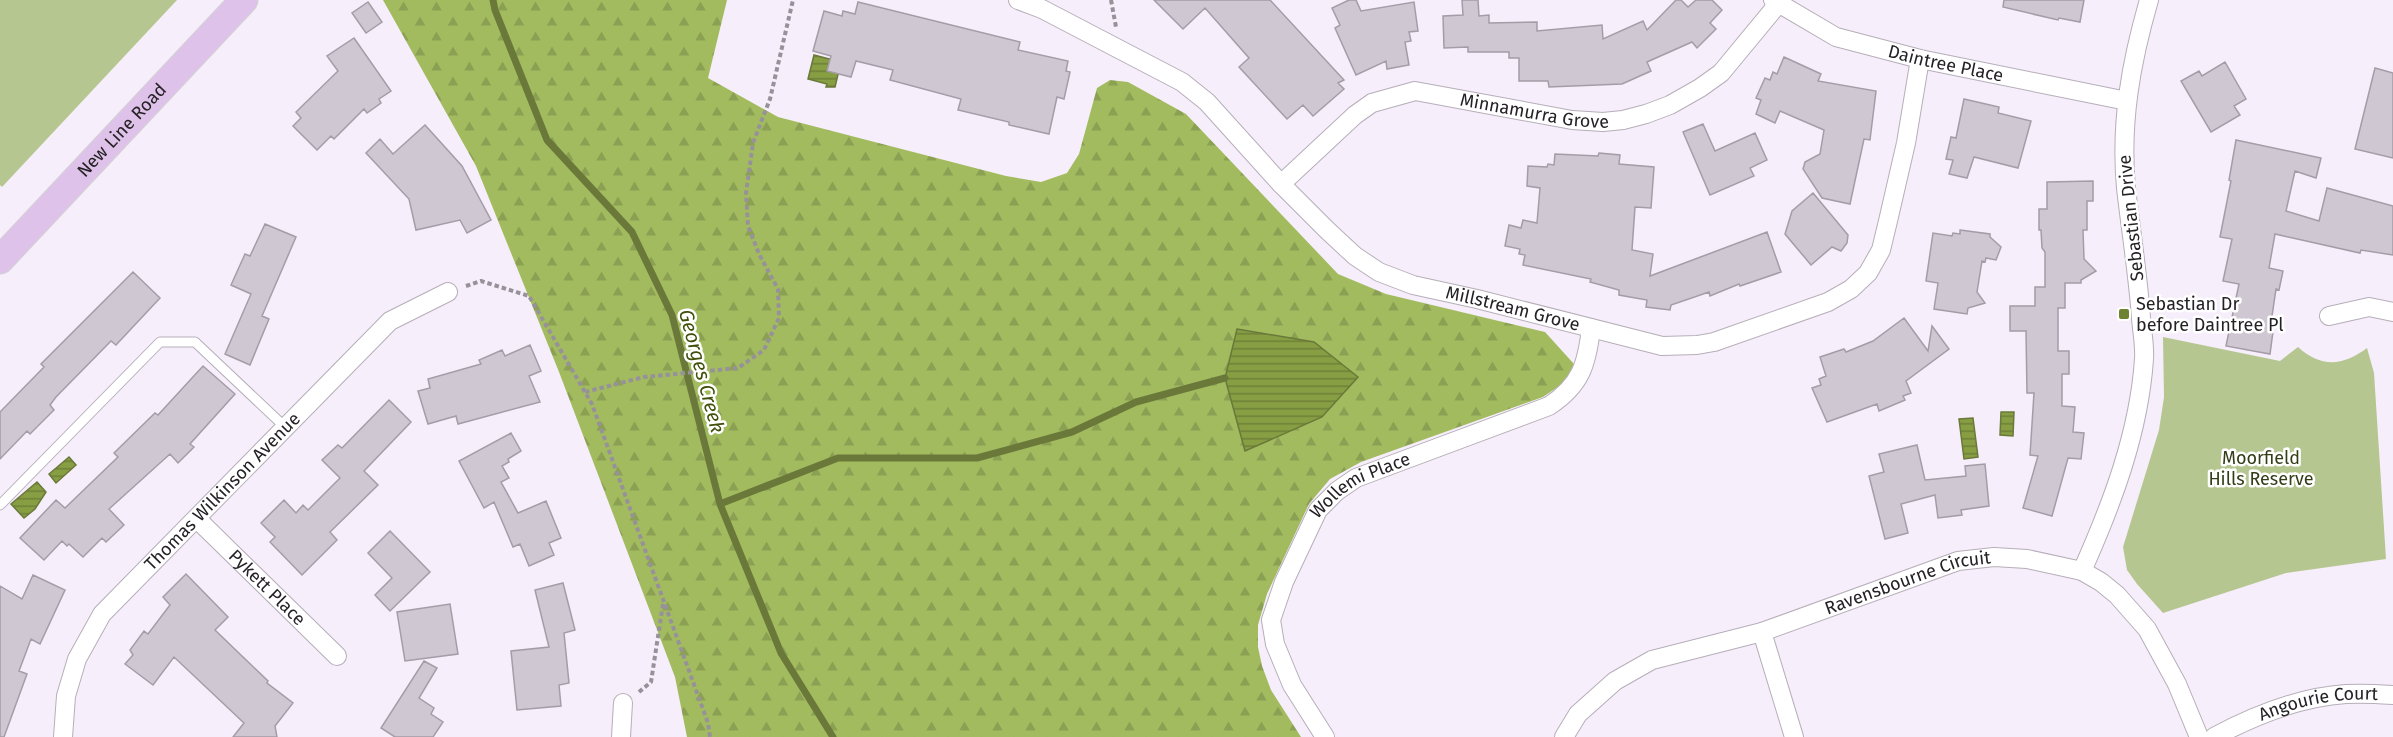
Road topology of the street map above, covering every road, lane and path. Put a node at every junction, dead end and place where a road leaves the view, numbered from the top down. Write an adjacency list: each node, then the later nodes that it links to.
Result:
1 (244, 0): 9 (main road, New Line Road)
2 (793, 0): 14 (path)
3 (1018, 0): 8 (street, Millstream Grove)
4 (2149, 0): 7 (street, Sebastian Drive)
5 (1775, 2): 6 (street, Daintree Place); 8 (street, Minnamurra Grove)
6 (1920, 59): 7 (street, Daintree Place); 13 (street, Millstream Grove)
7 (2127, 101): 18 (street, Sebastian Drive)
8 (1281, 184): 13 (street, Millstream Grove)
9 (0, 260)
10 (448, 292): 14 (path); 15 (street, Thomas Wilkinson Avenue)
11 (2393, 312): 12 (street)
12 (2329, 316)
13 (1591, 328): 27 (street, Wollemi Place)
14 (585, 392): 19 (path)
15 (285, 427): 16 (lane); 17 (street, Thomas Wilkinson Avenue)
16 (0, 505)
17 (197, 519): 21 (street, Pykett Place); 24 (street, Thomas Wilkinson Avenue)
18 (2082, 572): 20 (street, Ravensbourne Circuit); 30 (street, Ravensbourne Circuit)
19 (663, 603): 23 (path); 26 (path)
20 (1762, 632): 28 (street, Ravensbourne Circuit); 29 (street)
21 (337, 656)
22 (2393, 695): 31 (street, Angourie Court)
23 (624, 703): 25 (street)
24 (63, 737)
25 (621, 737)
26 (711, 737)
27 (1325, 737)
28 (1564, 737)
29 (1794, 737)
30 (2199, 737)
31 (2214, 737)

